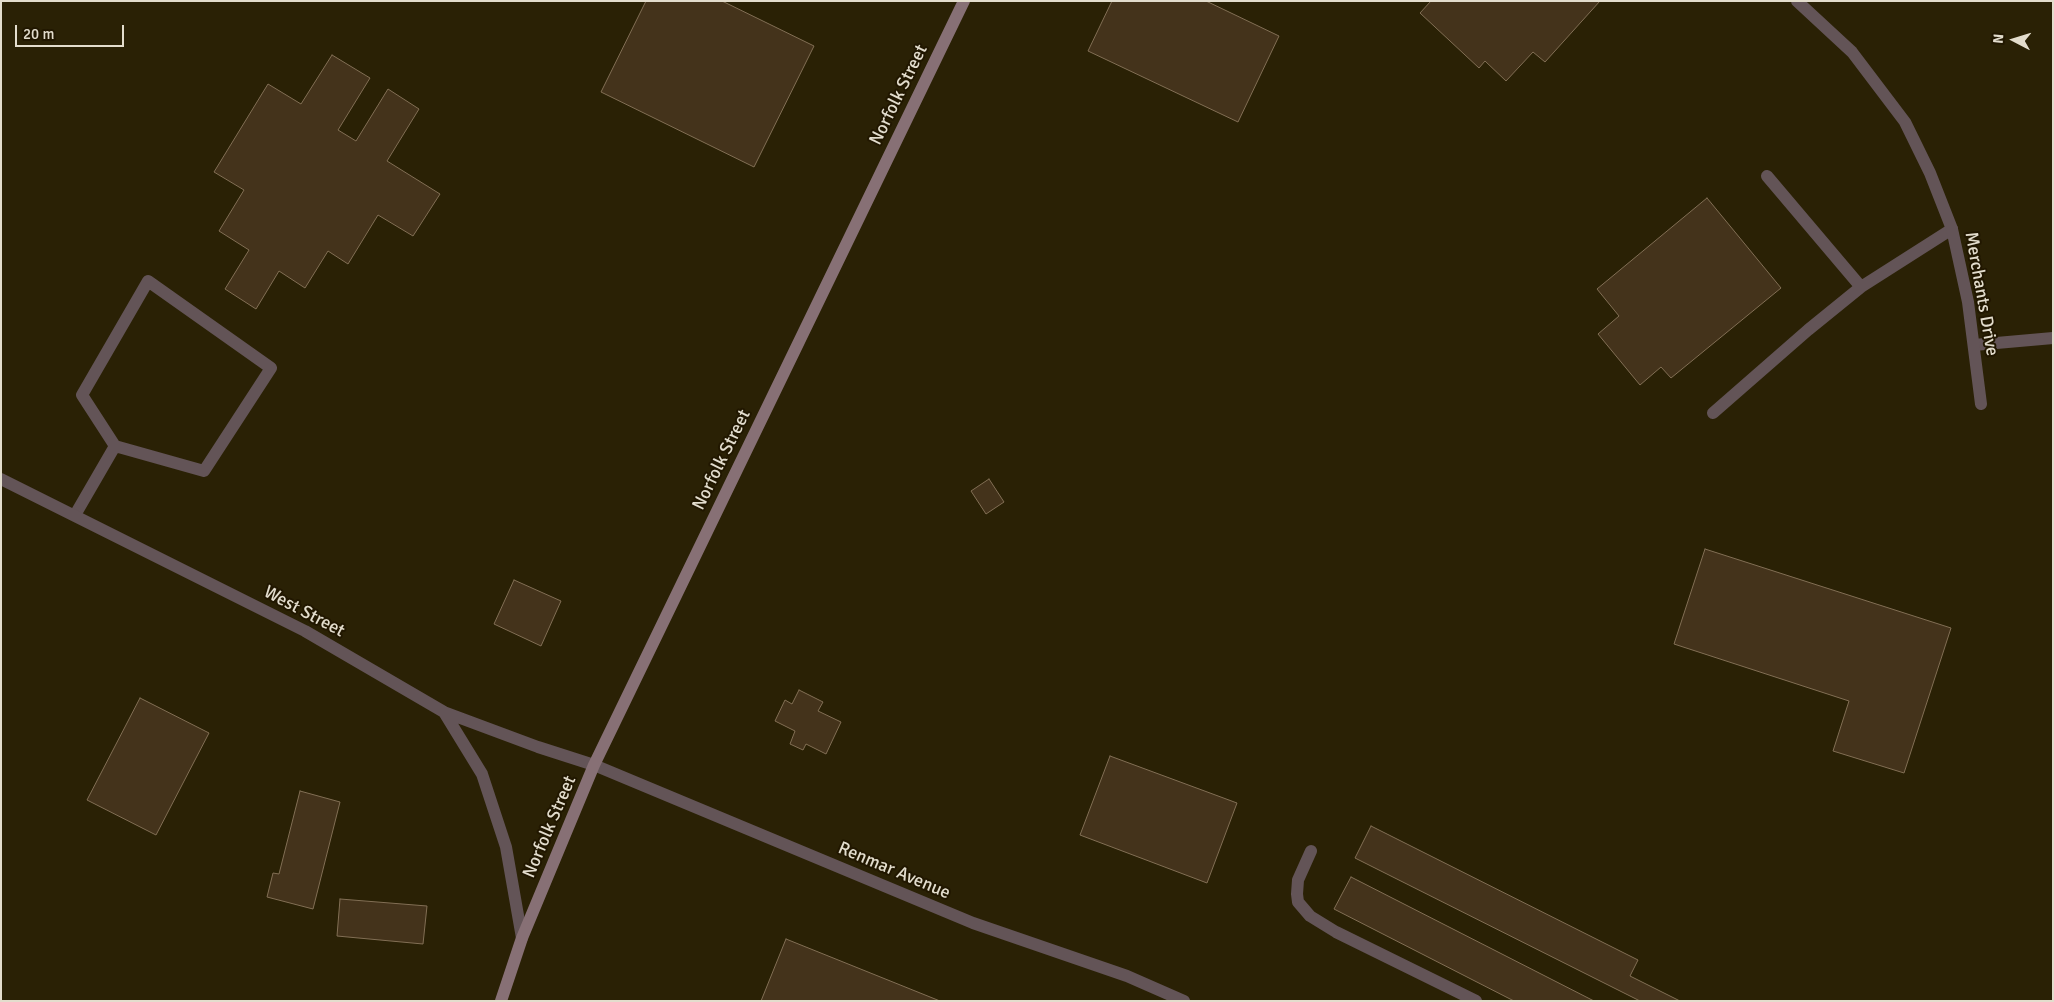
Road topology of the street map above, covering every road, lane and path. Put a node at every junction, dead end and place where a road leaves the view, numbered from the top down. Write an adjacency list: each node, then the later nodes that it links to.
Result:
1 (964, 1): 14 (main road, Norfolk Street)
2 (1797, 1): 4 (street, Merchants Drive)
3 (1767, 176): 5 (street)
4 (1952, 228): 5 (street); 7 (street, Merchants Drive)
5 (1862, 287): 9 (street)
6 (2053, 338): 7 (street)
7 (1974, 345): 8 (street, Merchants Drive)
8 (1981, 404)
9 (1713, 413)
10 (115, 446): 10 (street); 12 (street)
11 (1, 479): 12 (street, West Street)
12 (75, 515): 13 (street, West Street)
13 (444, 712): 14 (street, West Street); 16 (street)
14 (594, 765): 16 (main road, Norfolk Street); 18 (street, Renmar Avenue)
15 (1311, 851): 19 (street)
16 (522, 938): 17 (main road)
17 (501, 1001)
18 (1184, 1001)
19 (1476, 1001)

